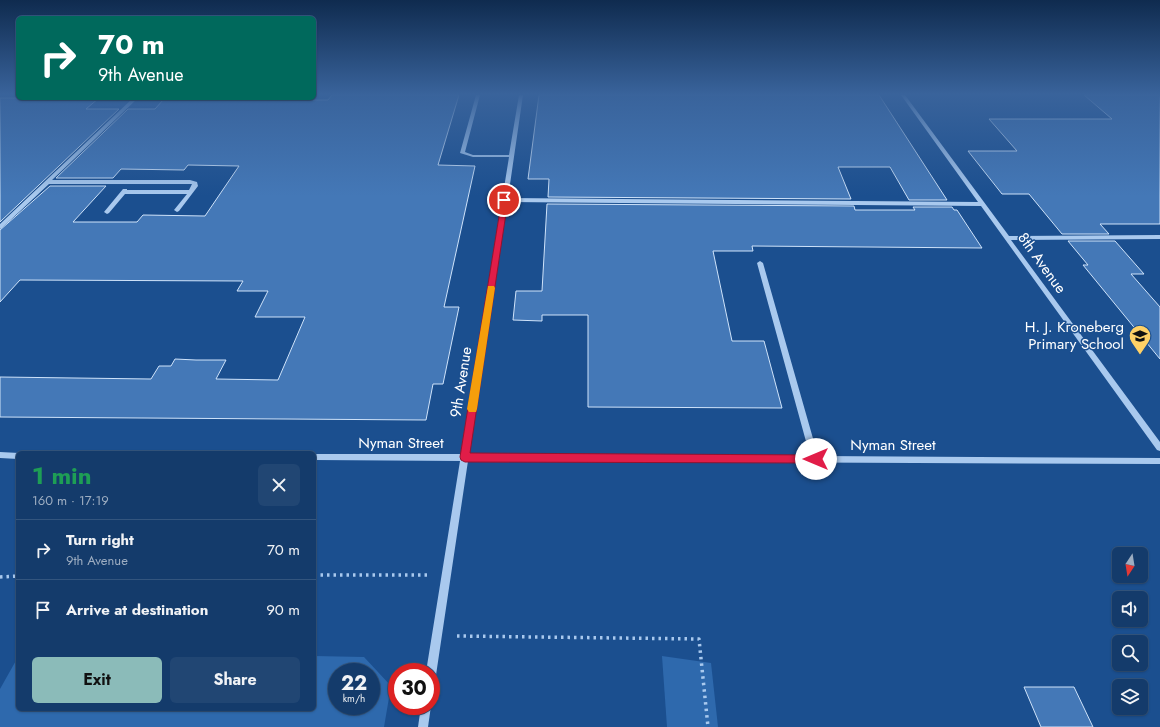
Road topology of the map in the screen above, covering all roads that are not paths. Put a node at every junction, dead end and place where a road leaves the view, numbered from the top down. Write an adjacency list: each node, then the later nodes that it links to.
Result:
1 (103, 129): 6 (street)
2 (469, 129): 5 (street)
3 (515, 129): 5 (street, 9th Avenue)
4 (928, 129): 11 (street, 8th Avenue)
5 (511, 156): 10 (street, 9th Avenue)
6 (47, 182): 7 (street); 14 (street)
7 (132, 182): 8 (street); 9 (street)
8 (123, 192): 9 (street); 13 (street)
9 (191, 192): 12 (street)
10 (504, 200): 11 (street); 22 (street, 9th Avenue)
11 (982, 204): 16 (street, 8th Avenue)
12 (178, 210)
13 (107, 212)
14 (0, 227)
15 (1160, 237): 16 (street)
16 (1007, 238): 18 (street, 8th Avenue)
17 (760, 264): 23 (street)
18 (1160, 448)
19 (0, 455): 20 (street)
20 (16, 456)
21 (316, 457): 22 (street, Nyman Street)
22 (465, 457): 23 (street, Nyman Street); 25 (street, 9th Avenue)
23 (816, 459): 24 (street, Nyman Street)
24 (1160, 461)
25 (433, 663)
26 (425, 715): 27 (street)
27 (423, 727)

